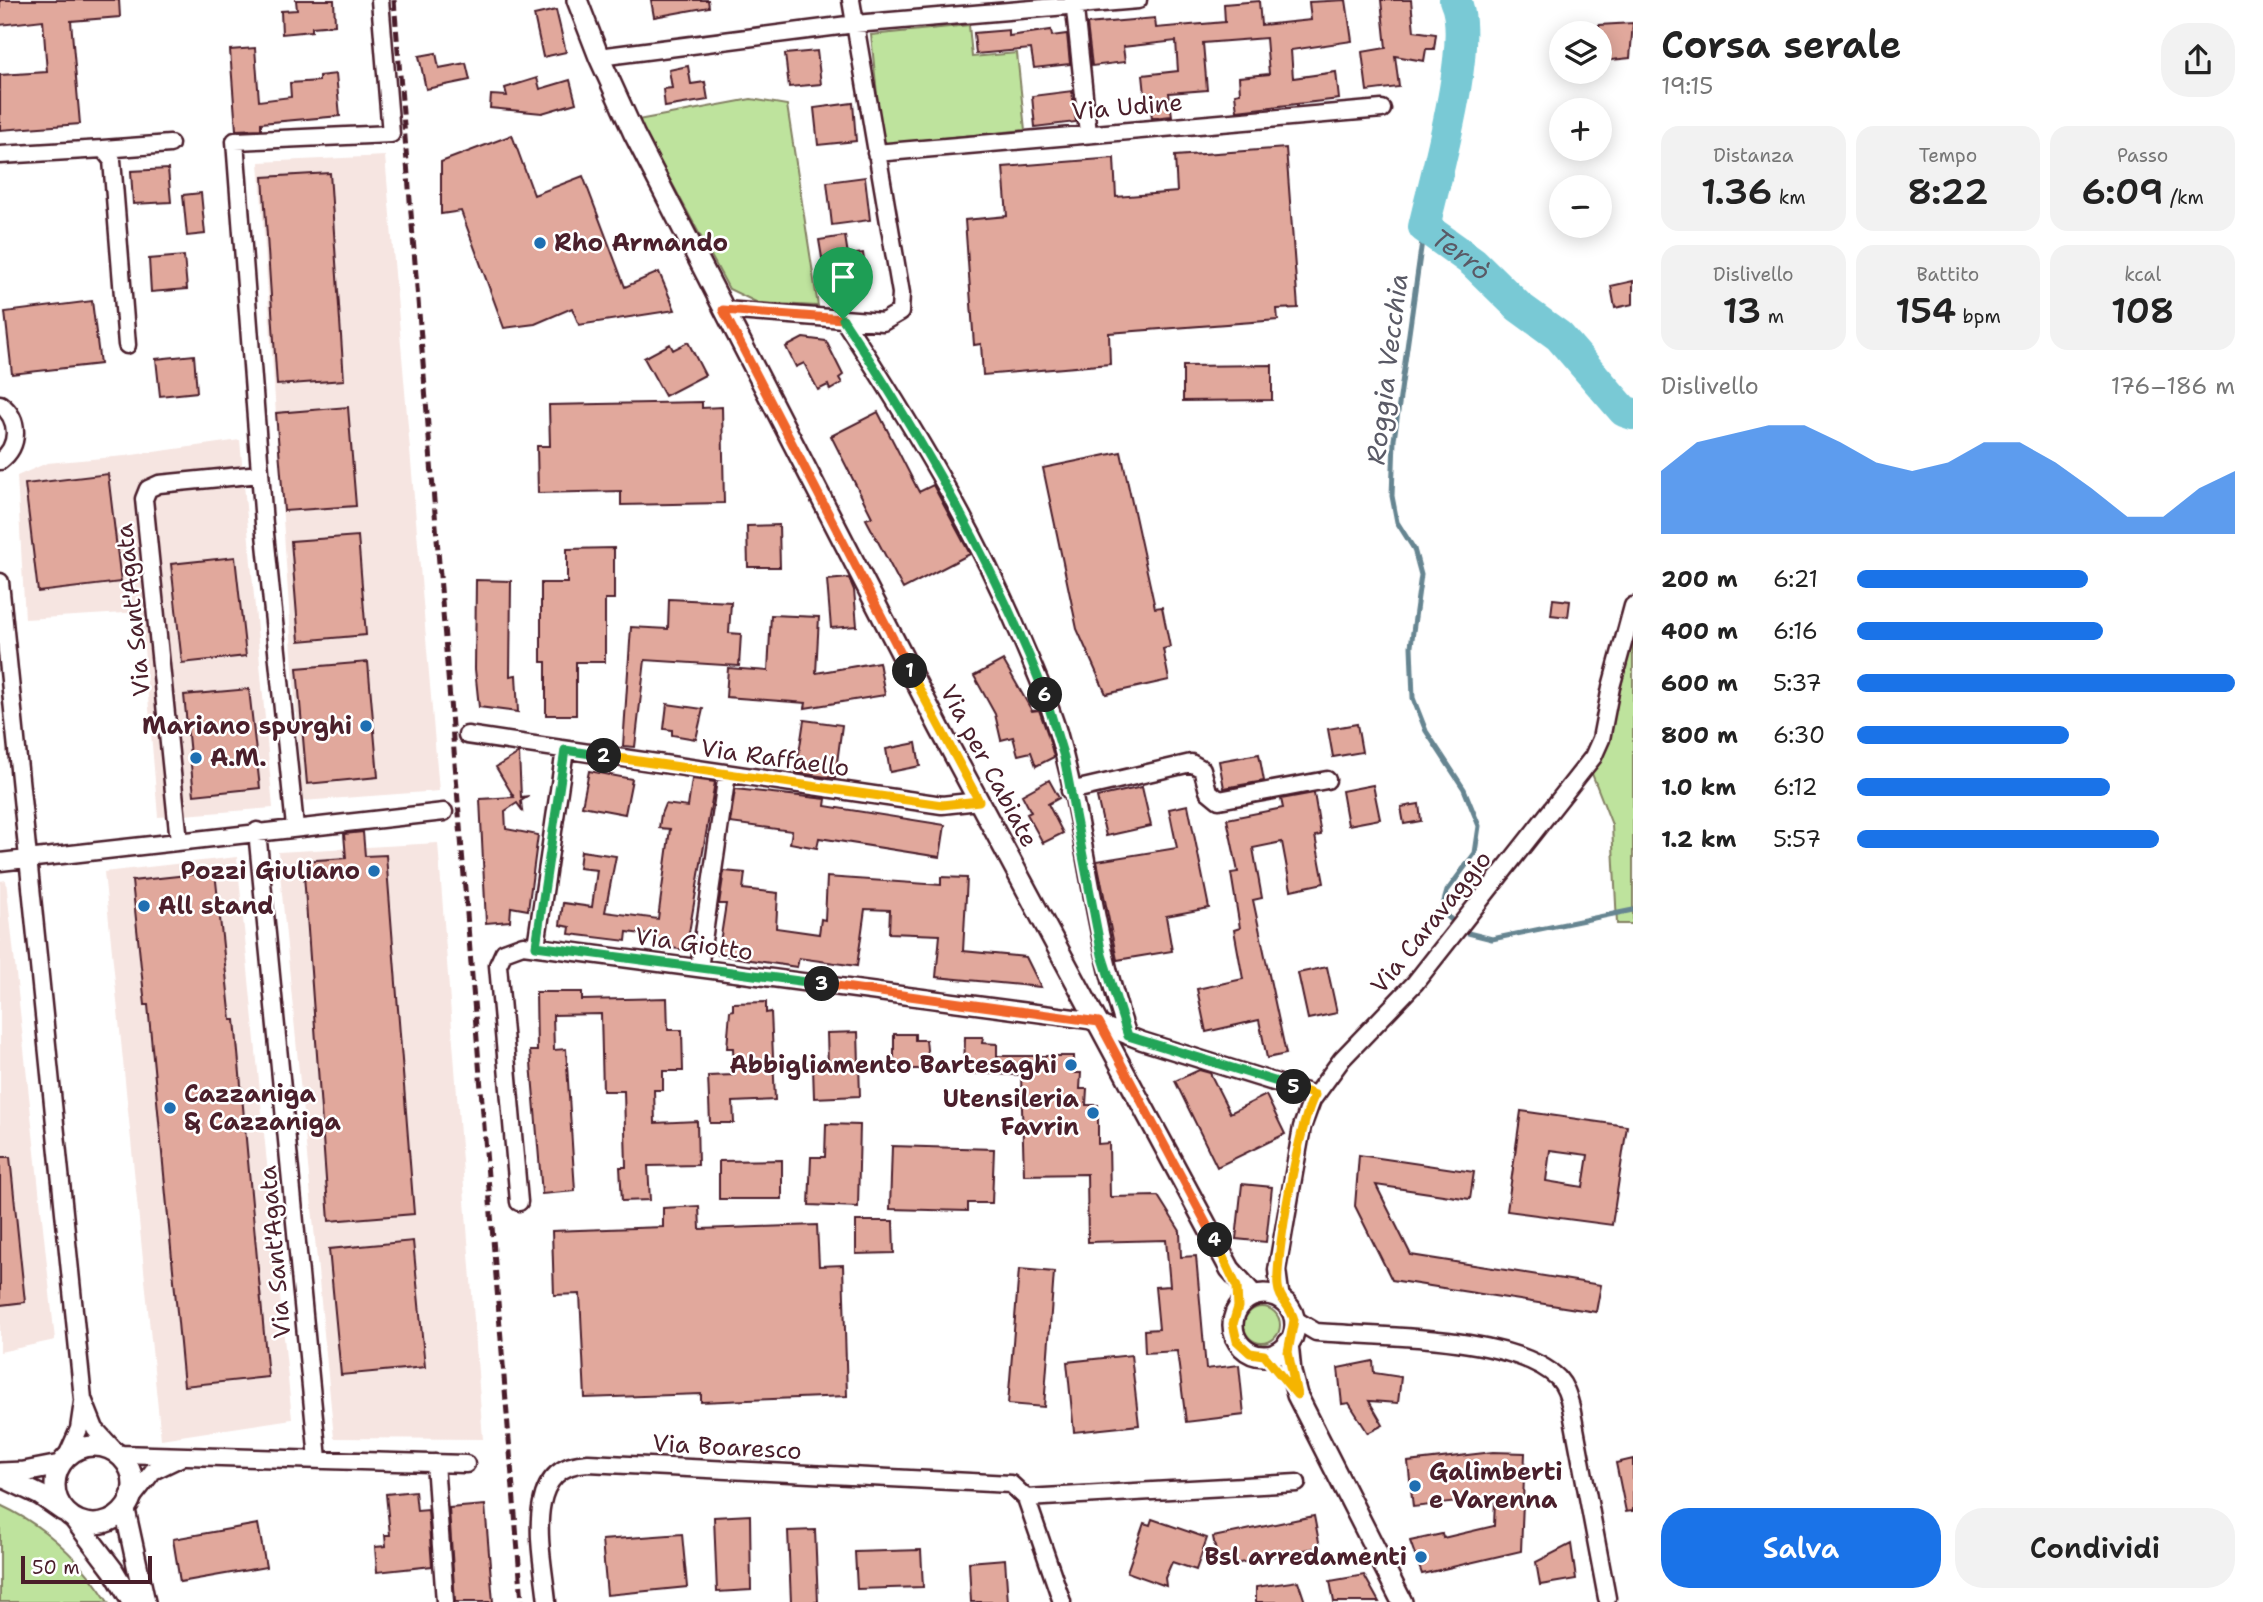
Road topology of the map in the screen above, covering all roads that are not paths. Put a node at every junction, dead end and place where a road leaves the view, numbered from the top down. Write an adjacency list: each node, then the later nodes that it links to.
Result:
1 (380, 0): 19 (street)
2 (577, 0): 7 (street, Via per Cabiate)
3 (851, 0): 6 (street)
4 (1138, 0): 5 (street)
5 (1074, 3): 6 (street); 9 (street)
6 (855, 24): 7 (street); 12 (street)
7 (599, 57): 14 (street, Via per Cabiate)
8 (1382, 109): 9 (street, Via Udine)
9 (1088, 133): 12 (street, Via Udine)
10 (170, 144): 11 (street)
11 (103, 149): 13 (street); 16 (street)
12 (876, 153): 15 (street)
13 (0, 155)
14 (723, 310): 15 (street); 27 (street, Via per Cabiate)
15 (843, 319): 26 (street)
16 (127, 345)
17 (0, 404): 18 (street)
18 (1, 463)
19 (260, 474): 29 (street); 31 (street, Via Sant'Agata)
20 (0, 582): 32 (street)
21 (1633, 606): 38 (street, Via Caravaggio)
22 (467, 735): 23 (street, Via Raffaello)
23 (565, 750): 24 (street, Via Raffaello); 34 (street)
24 (727, 774): 27 (street, Via Raffaello); 35 (street)
25 (1327, 780): 26 (street)
26 (1070, 791): 37 (street)
27 (979, 801): 36 (street, Via per Cabiate)
28 (444, 812): 29 (street)
29 (295, 827): 30 (street)
30 (257, 831): 31 (street); 49 (street, Via Sant'Agata)
31 (179, 841): 32 (street)
32 (30, 858): 33 (street); 46 (street)
33 (0, 862)
34 (536, 946): 35 (street, Via Giotto); 39 (street, Via Giotto)
35 (699, 968): 36 (street, Via Giotto)
36 (1099, 1022): 37 (street, Via Giotto); 41 (street, Via per Cabiate)
37 (1128, 1036): 38 (street, Via Giotto)
38 (1315, 1095): 40 (street, Via Caravaggio)
39 (519, 1202)
40 (1277, 1270): 41 (street, Via Caravaggio); 42 (street, Via Caravaggio)
41 (1250, 1299): 42 (street); 44 (street)
42 (1281, 1300): 43 (street)
43 (1291, 1334): 44 (street); 45 (street); 58 (street)
44 (1264, 1355): 45 (street)
45 (1297, 1395): 64 (street)
46 (83, 1399): 47 (street); 50 (street)
47 (117, 1453): 48 (street); 50 (street); 56 (street)
48 (186, 1456): 49 (street); 56 (street)
49 (318, 1459): 51 (street)
50 (63, 1461): 53 (street); 57 (street)
51 (435, 1463): 52 (street); 61 (street)
52 (466, 1464)
53 (0, 1475): 57 (street)
54 (1297, 1483): 55 (street)
55 (1026, 1498): 62 (street, Via Boaresco); 63 (street)
56 (128, 1504): 57 (street); 60 (street)
57 (71, 1517): 59 (street)
58 (1607, 1598)
59 (132, 1602)
60 (145, 1602)
61 (445, 1602)
62 (547, 1602)
63 (1062, 1602)
64 (1402, 1602)

